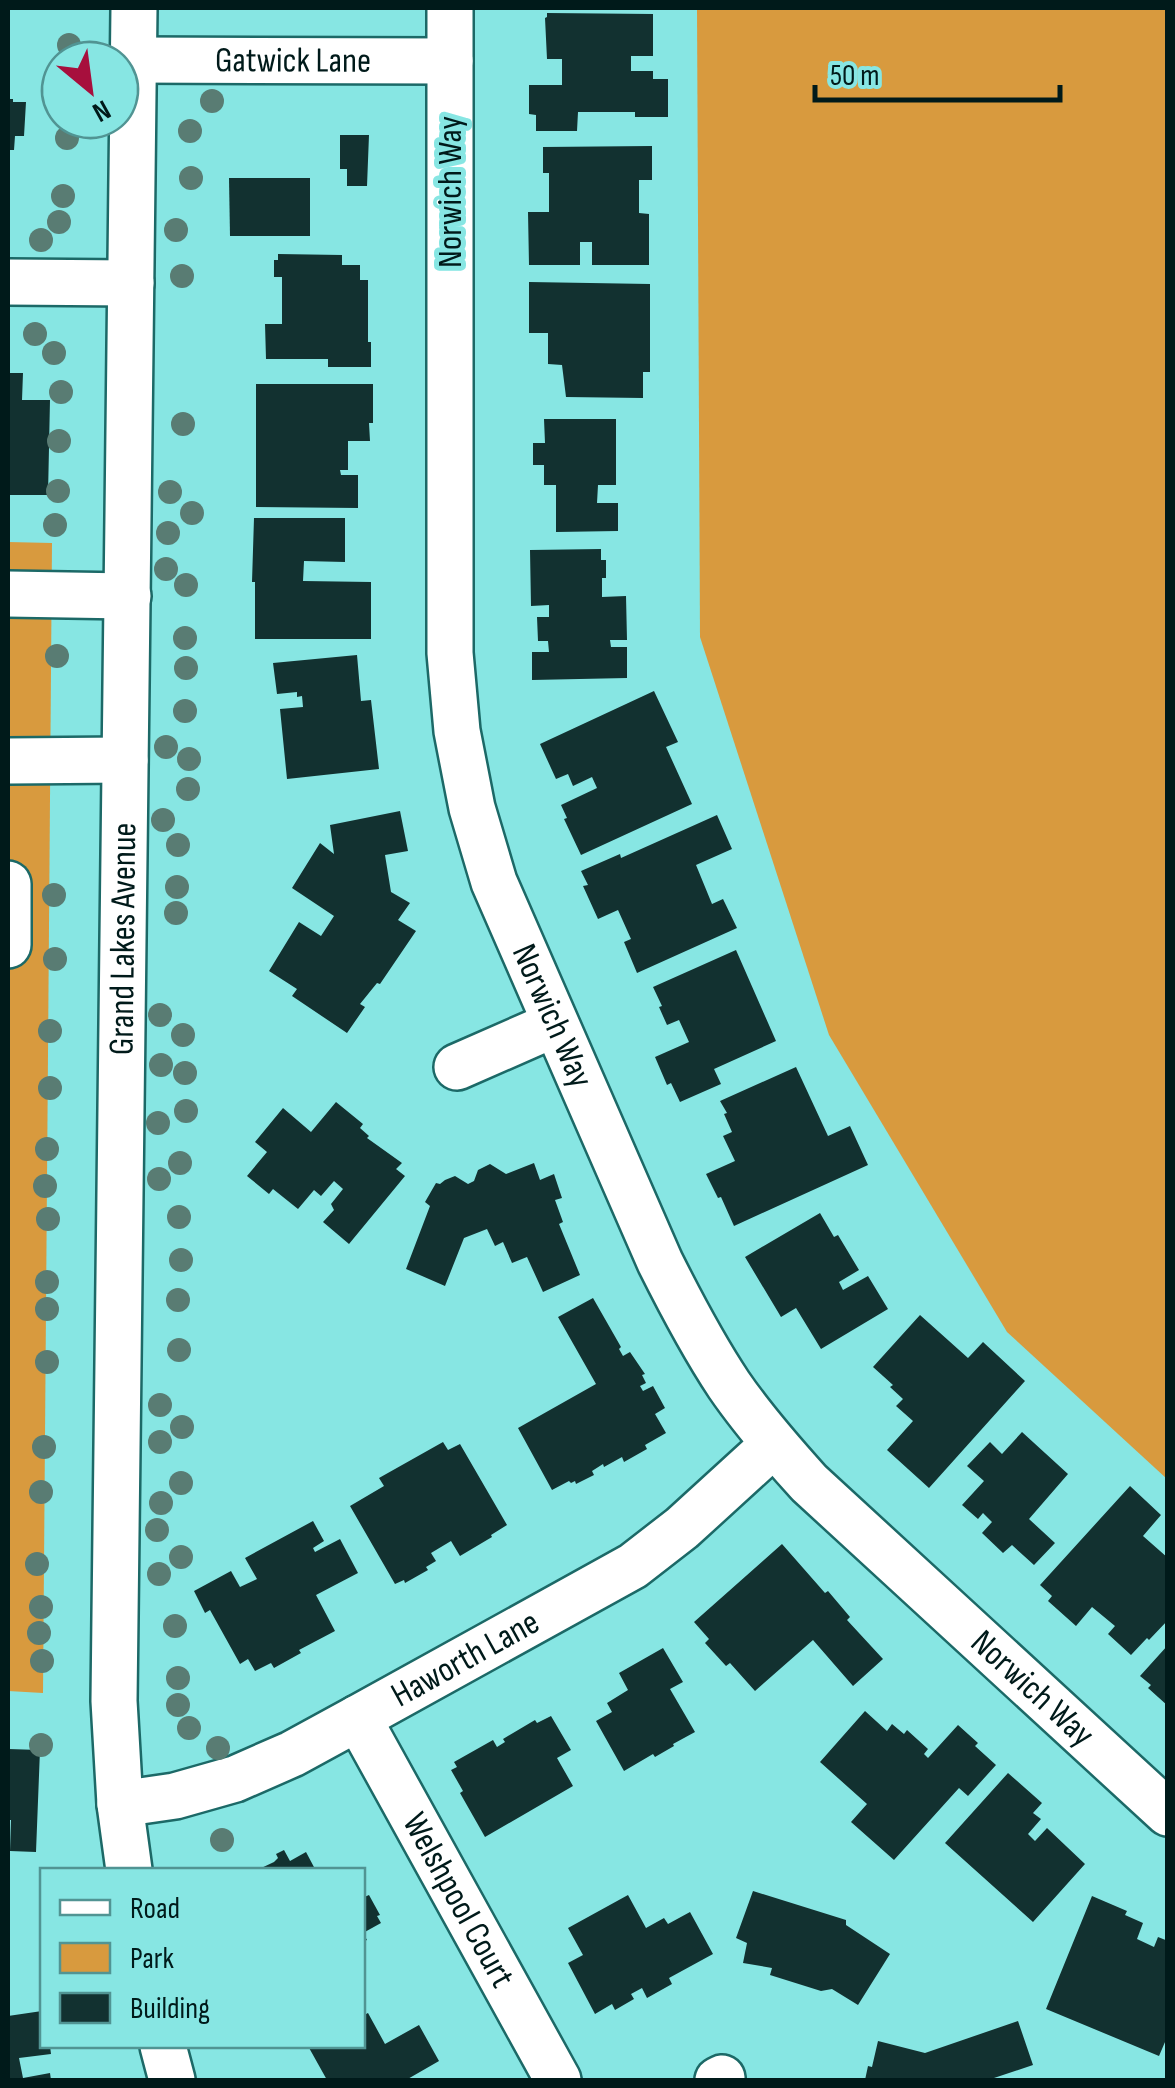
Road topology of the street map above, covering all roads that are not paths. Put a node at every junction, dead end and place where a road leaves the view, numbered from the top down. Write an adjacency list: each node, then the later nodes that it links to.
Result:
1 (134, 8): 3 (street, Grand Lakes Avenue)
2 (450, 8): 5 (street, Norwich Way)
3 (133, 40)
4 (140, 60): 5 (street, Gatwick Lane)
5 (450, 61): 15 (street, Norwich Way)
6 (132, 140): 8 (street, Grand Lakes Avenue)
7 (8, 282): 8 (street)
8 (130, 283): 10 (street, Grand Lakes Avenue)
9 (8, 594): 10 (street)
10 (128, 596): 11 (street, Grand Lakes Avenue)
11 (125, 760): 12 (street); 19 (street, Grand Lakes Avenue)
12 (8, 762)
13 (8, 884): 14 (street)
14 (8, 942)
15 (555, 1024): 16 (street); 17 (street, Norwich Way)
16 (458, 1067)
17 (774, 1444): 18 (street, Haworth Lane); 20 (street, Norwich Way)
18 (358, 1718): 19 (street, Haworth Lane); 24 (street, Welshpool Court)
19 (120, 1804): 21 (street, Grand Lakes Avenue)
20 (1168, 1812)
21 (129, 1868)
22 (163, 2048): 23 (street)
23 (172, 2080)
24 (558, 2080)

